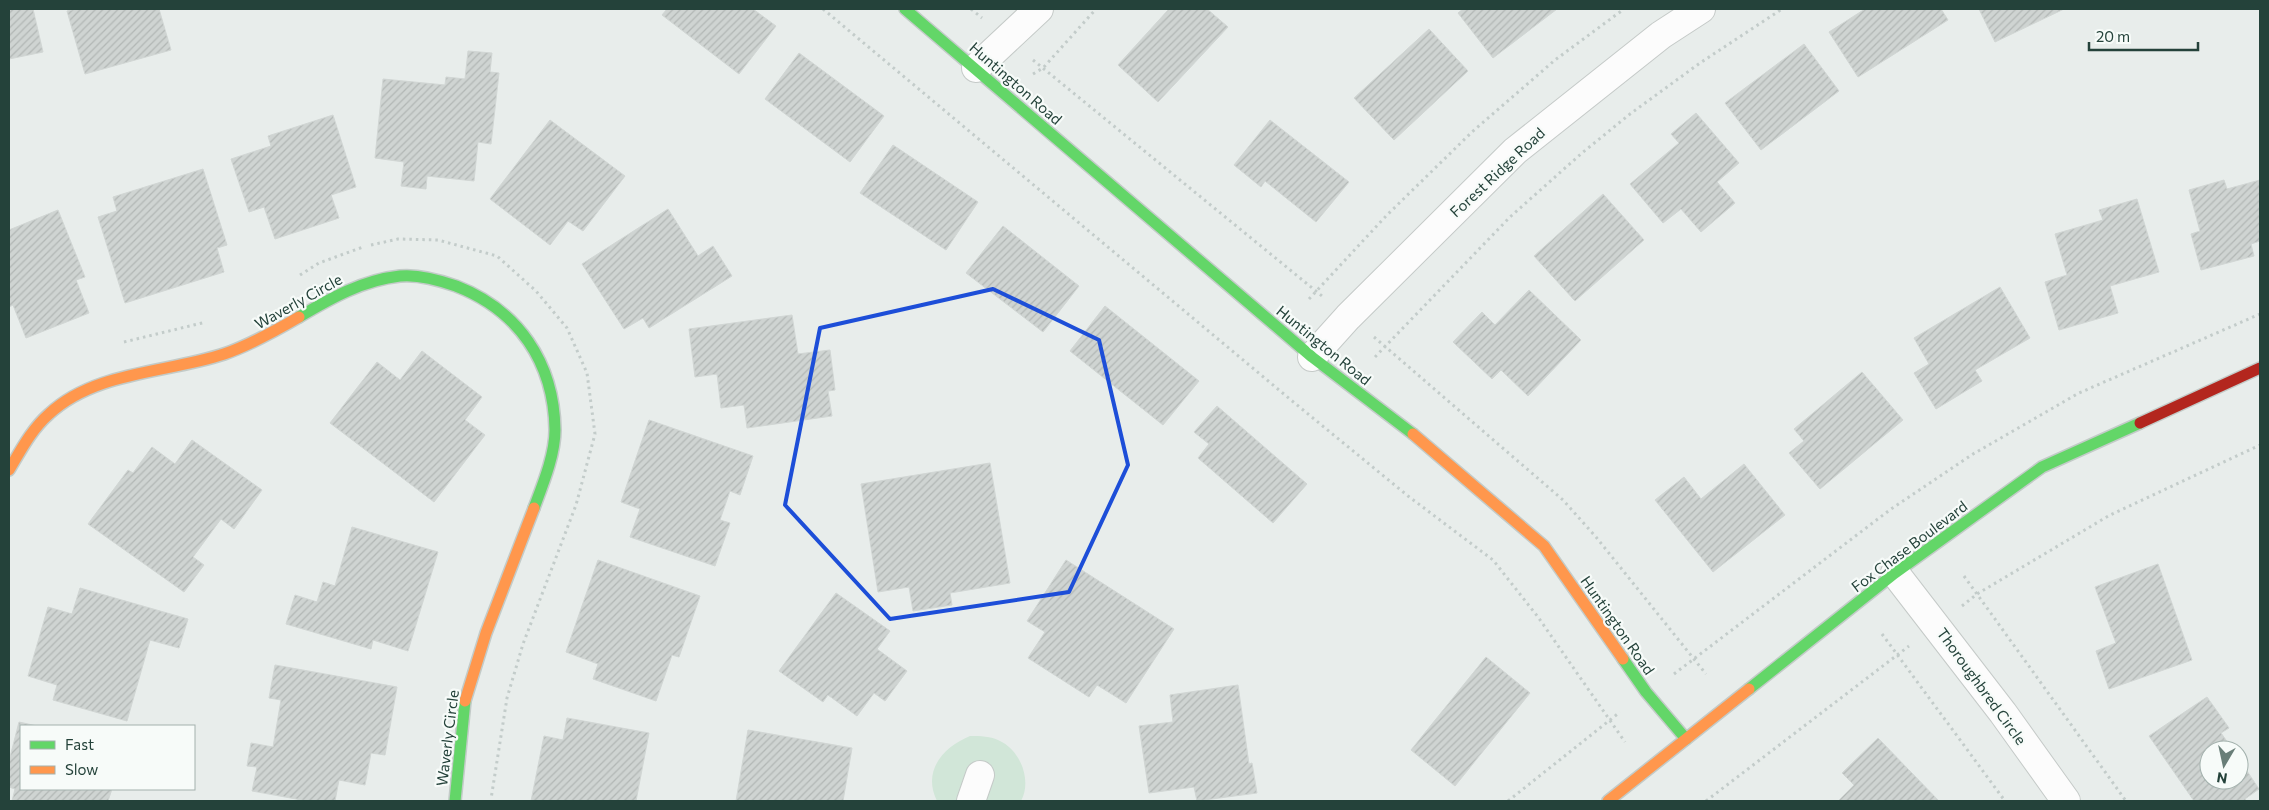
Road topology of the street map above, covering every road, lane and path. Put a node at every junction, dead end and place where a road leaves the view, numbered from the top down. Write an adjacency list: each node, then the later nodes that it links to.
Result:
1 (823, 9): 35 (path)
2 (905, 9): 10 (street, Huntington Road)
3 (973, 9): 9 (path)
4 (1039, 9): 9 (street)
5 (1096, 9): 11 (path)
6 (1624, 9): 14 (path)
7 (1701, 9): 17 (street, Forest Ridge Road)
8 (1782, 9): 20 (path)
9 (1007, 39): 10 (street); 11 (path)
10 (976, 68): 21 (street, Huntington Road)
11 (1042, 68): 12 (path); 14 (path)
12 (1033, 74)
13 (295, 278): 40 (path)
14 (1315, 290): 15 (path); 17 (path)
15 (1309, 299)
16 (2260, 314): 32 (path)
17 (1348, 317): 20 (path); 21 (street, Forest Ridge Road)
18 (209, 321): 19 (path)
19 (116, 344)
20 (1385, 346): 22 (path); 32 (path)
21 (1312, 357): 34 (street, Huntington Road)
22 (1374, 357)
23 (2260, 368): 26 (street, Fox Chase Boulevard)
24 (2260, 445): 28 (path)
25 (9, 470): 39 (street, Waverly Circle)
26 (1895, 573): 29 (street, Thoroughbred Circle); 36 (street, Fox Chase Boulevard)
27 (1964, 576): 28 (path)
28 (1977, 594): 29 (path); 47 (path)
29 (1938, 626): 31 (path); 46 (street, Thoroughbred Circle)
30 (1882, 634): 31 (path)
31 (1896, 654): 44 (path); 45 (path)
32 (1694, 659): 33 (path); 34 (path)
33 (1706, 674)
34 (1646, 692): 35 (path); 36 (street, Huntington Road)
35 (1610, 720): 37 (path); 42 (path)
36 (1686, 739): 43 (street, Fox Chase Boulevard)
37 (1626, 742)
38 (980, 775): 41 (street)
39 (455, 801)
40 (490, 801)
41 (971, 801)
42 (1508, 801)
43 (1608, 801)
44 (1706, 801)
45 (2005, 801)
46 (2066, 801)
47 (2126, 801)

